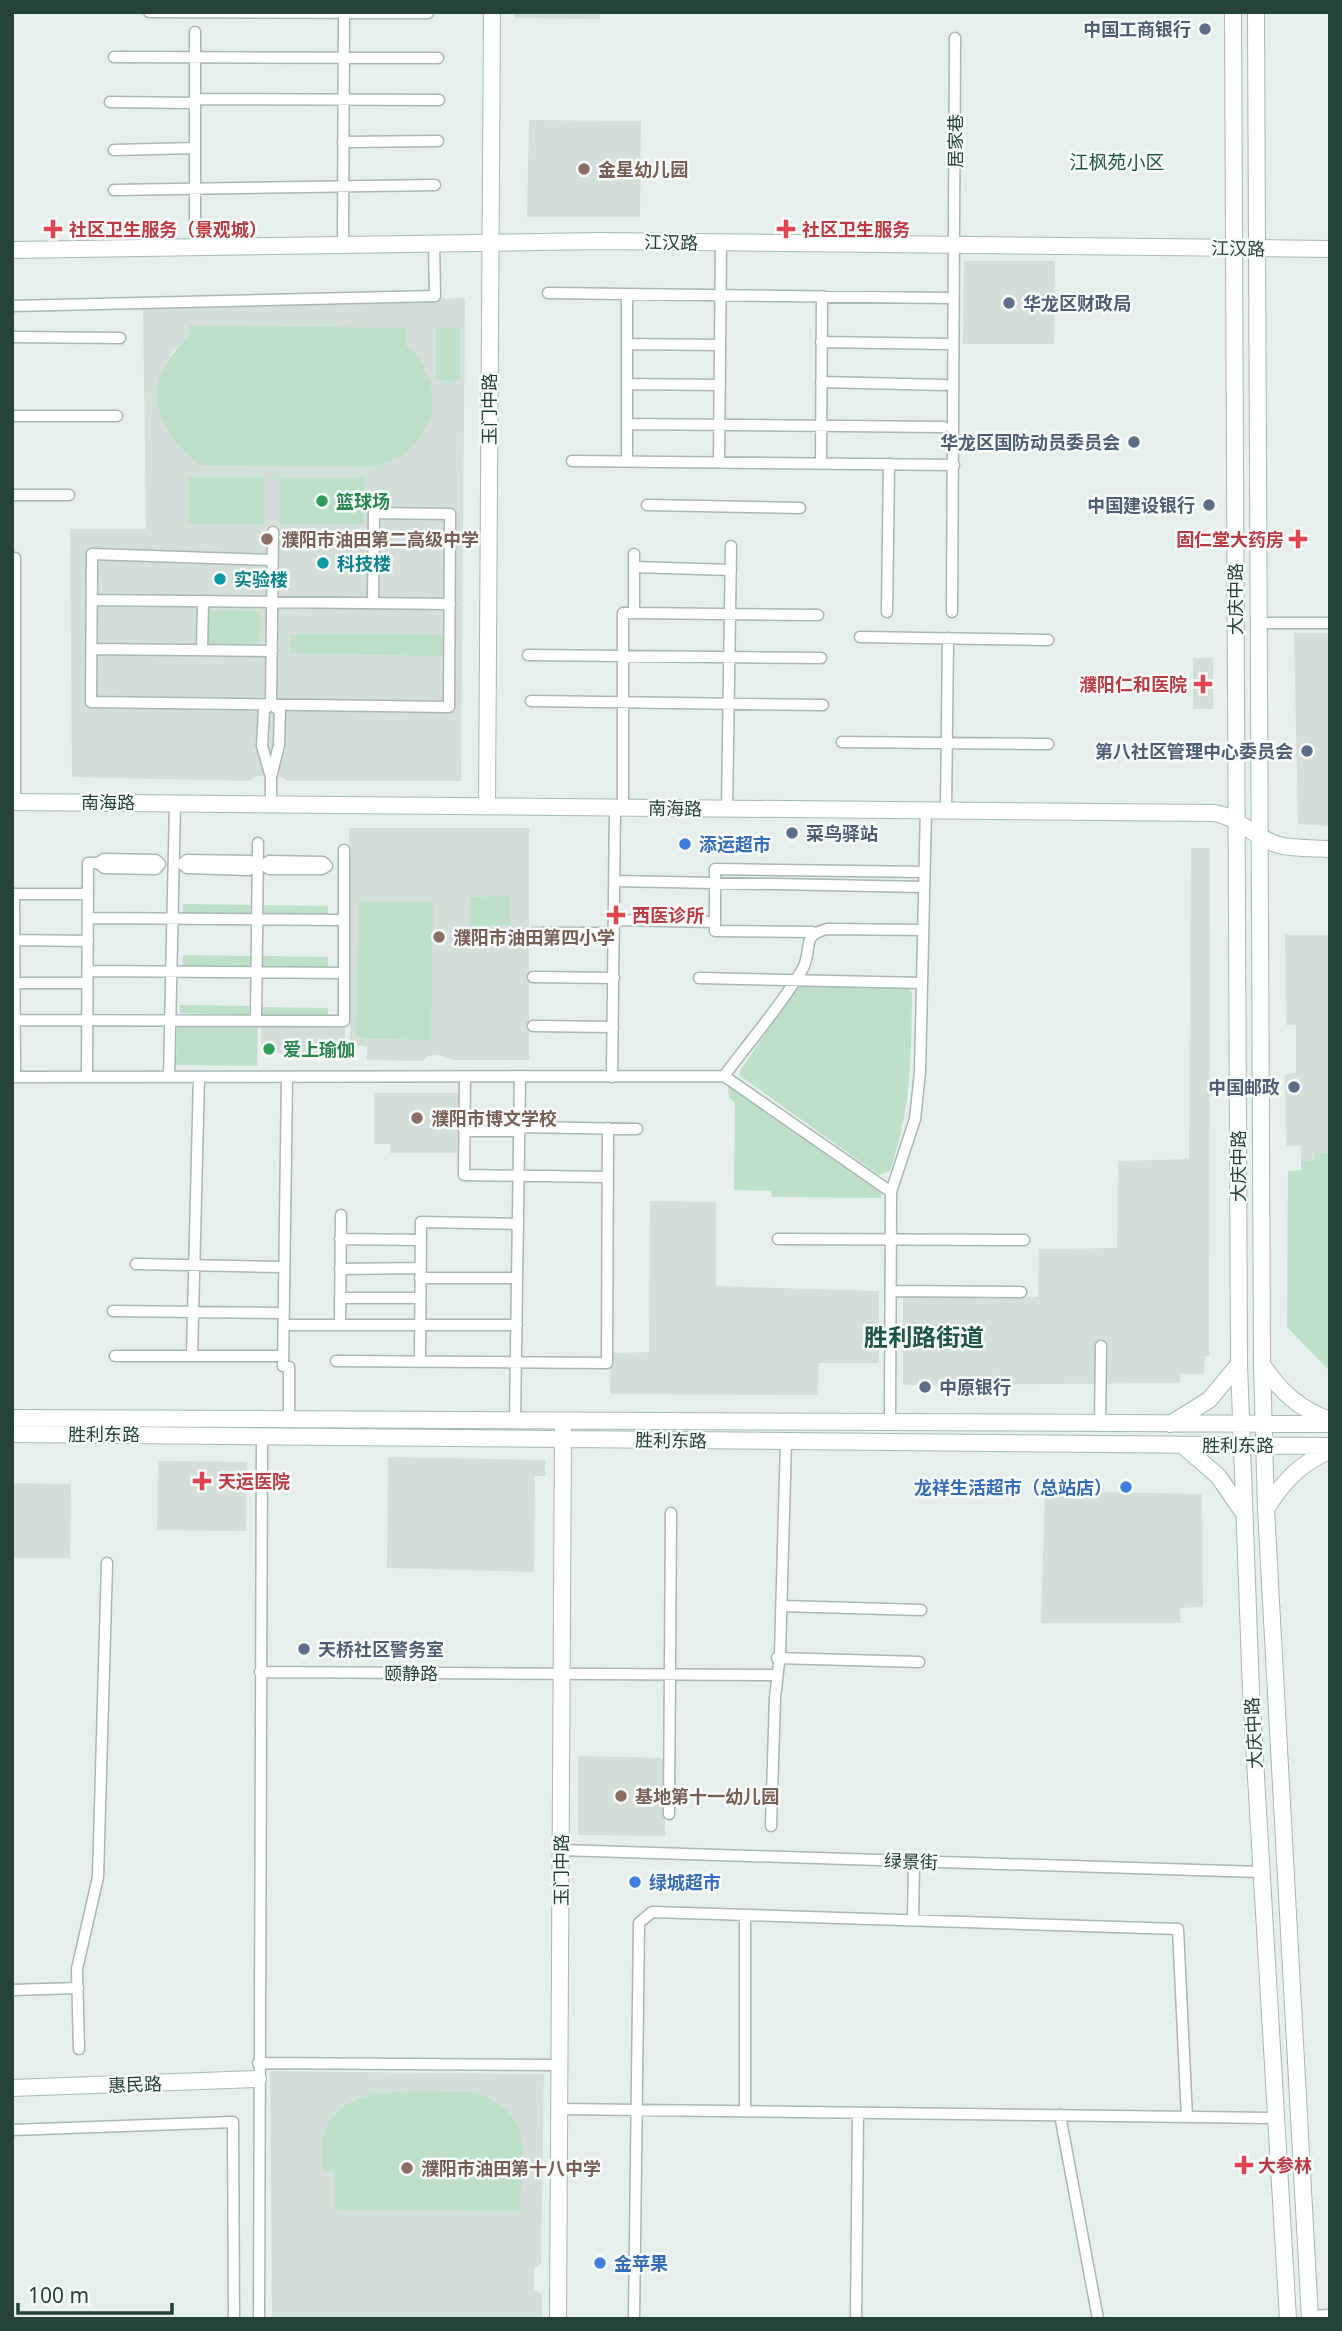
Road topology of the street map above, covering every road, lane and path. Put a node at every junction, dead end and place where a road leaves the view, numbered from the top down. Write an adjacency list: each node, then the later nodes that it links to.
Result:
1 (149, 12): 5 (street)
2 (492, 12): 25 (main road, 玉门中路)
3 (1233, 12): 31 (main road, 大庆中路)
4 (1256, 12): 32 (main road, 大庆中路)
5 (344, 13): 6 (street); 11 (street)
6 (428, 13)
7 (195, 32): 10 (street)
8 (955, 38): 29 (street, 居家巷)
9 (114, 57): 10 (street)
10 (195, 57): 11 (street); 15 (street)
11 (344, 58): 12 (street); 13 (street)
12 (438, 58)
13 (344, 100): 14 (street); 15 (street); 18 (street)
14 (439, 100)
15 (194, 101): 16 (street); 19 (street)
16 (110, 102)
17 (438, 141): 18 (street)
18 (343, 142): 22 (street)
19 (195, 148): 20 (street); 23 (street)
20 (114, 150)
21 (435, 185): 22 (street)
22 (343, 187): 23 (street); 27 (street)
23 (195, 189): 24 (street); 30 (street)
24 (114, 190)
25 (490, 242): 26 (main road, 江汉路); 28 (main road, 江汉路); 108 (main road, 玉门中路)
26 (721, 242): 29 (main road, 江汉路); 37 (street)
27 (343, 244): 28 (main road, 江汉路); 30 (main road, 江汉路)
28 (434, 244): 40 (street)
29 (956, 245): 31 (main road, 江汉路); 62 (street, 居家巷)
30 (195, 246): 34 (main road, 江汉路)
31 (1234, 248): 32 (main road, 江汉路); 113 (main road, 大庆中路)
32 (1256, 248): 33 (main road, 江汉路); 85 (main road, 大庆中路)
33 (1330, 249)
34 (12, 250)
35 (548, 293): 36 (street)
36 (627, 294): 37 (street); 44 (street)
37 (720, 295): 38 (street); 45 (street)
38 (821, 296): 39 (street); 43 (street)
39 (947, 298)
40 (12, 306)
41 (12, 337): 42 (street)
42 (120, 338)
43 (821, 342): 46 (street); 47 (street)
44 (627, 344): 45 (street); 48 (street)
45 (720, 345): 49 (street)
46 (947, 345)
47 (821, 382): 50 (street); 55 (street)
48 (627, 384): 49 (street); 53 (street)
49 (720, 385): 54 (street)
50 (945, 385)
51 (12, 416): 52 (street)
52 (117, 416)
53 (627, 424): 54 (street); 58 (street)
54 (719, 424): 55 (street); 59 (street)
55 (821, 426): 56 (street); 60 (street)
56 (944, 427)
57 (572, 461): 58 (street)
58 (627, 461): 59 (street)
59 (719, 462): 60 (street)
60 (821, 464): 61 (street)
61 (889, 464): 62 (street); 80 (street)
62 (954, 465): 81 (street, 居家巷)
63 (12, 495): 64 (street)
64 (69, 495)
65 (647, 505): 66 (street)
66 (800, 508)
67 (273, 532): 71 (street)
68 (732, 546): 73 (street)
69 (634, 554): 72 (street)
70 (15, 558): 105 (street)
71 (272, 560): 74 (street); 76 (street)
72 (634, 567): 73 (street); 79 (street)
73 (731, 570): 82 (street)
74 (92, 600): 75 (street); 89 (street)
75 (202, 601): 76 (street); 90 (street)
76 (272, 601): 77 (street); 91 (street)
77 (373, 603): 78 (street); 78 (street)
78 (450, 604): 98 (street)
79 (634, 612): 82 (street); 93 (street)
80 (887, 612)
81 (952, 612)
82 (731, 614): 83 (street); 94 (street)
83 (818, 615)
84 (1330, 623): 85 (street)
85 (1258, 624): 114 (main road, 大庆中路)
86 (860, 637): 87 (street)
87 (947, 638): 88 (street); 102 (street)
88 (1048, 640)
89 (92, 649): 90 (street); 98 (street)
90 (202, 650): 91 (street)
91 (272, 651): 98 (street)
92 (528, 655): 93 (street)
93 (624, 657): 94 (street); 97 (street)
94 (730, 658): 95 (street); 99 (street)
95 (821, 658)
96 (531, 701): 97 (street)
97 (624, 702): 99 (street); 109 (street)
98 (271, 704): 104 (street); 104 (street)
99 (729, 704): 100 (street); 111 (street)
100 (823, 705)
101 (842, 742): 102 (street)
102 (946, 743): 103 (street); 112 (street)
103 (1048, 744)
104 (271, 777): 107 (street)
105 (14, 802): 106 (main road, 南海路)
106 (175, 803): 107 (main road, 南海路); 118 (street)
107 (271, 804): 108 (main road, 南海路)
108 (487, 805): 109 (main road, 南海路)
109 (619, 807): 111 (main road, 南海路); 122 (street)
110 (926, 808): 111 (main road, 南海路); 112 (main road, 南海路); 121 (street)
111 (727, 809)
112 (946, 809): 113 (main road, 南海路)
113 (1237, 824): 114 (main road, 南海路); 203 (main road, 大庆中路)
114 (1258, 834): 116 (main road, 南海路); 204 (main road, 大庆中路)
115 (258, 843): 119 (street)
116 (1330, 849)
117 (344, 850): 120 (street)
118 (178, 864): 119 (street); 126 (street); 128 (street)
119 (259, 865): 120 (street); 129 (street)
120 (344, 867): 130 (street)
121 (924, 872): 123 (street); 124 (street)
122 (615, 881): 123 (street); 131 (street)
123 (715, 883): 124 (street); 132 (street)
124 (924, 887): 133 (street)
125 (13, 894): 126 (street); 137 (street)
126 (88, 894): 127 (street)
127 (88, 918): 128 (street); 138 (street)
128 (172, 919): 129 (street); 140 (street)
129 (257, 919): 130 (street); 141 (street)
130 (344, 920): 142 (street)
131 (614, 920): 132 (street); 136 (street)
132 (715, 922): 134 (street)
133 (923, 930): 134 (street); 149 (street)
134 (813, 932): 146 (street)
135 (533, 933): 136 (street)
136 (614, 933): 144 (street)
137 (14, 940): 138 (street); 147 (street)
138 (88, 941): 139 (street)
139 (88, 971): 140 (street); 148 (street)
140 (170, 972): 141 (street); 152 (street)
141 (256, 972): 142 (street); 153 (street)
142 (344, 973): 153 (street)
143 (533, 977): 144 (street)
144 (614, 978): 155 (street)
145 (699, 978): 146 (street)
146 (796, 979): 149 (street); 157 (street)
147 (15, 983): 148 (street); 150 (street)
148 (88, 983): 151 (street)
149 (922, 983): 171 (street)
150 (14, 1020): 151 (street); 158 (street)
151 (87, 1021): 152 (street); 159 (street)
152 (170, 1021): 153 (street); 160 (street)
153 (256, 1021)
154 (533, 1026): 155 (street)
155 (613, 1027): 164 (street)
156 (520, 1076): 163 (street); 164 (street); 166 (street)
157 (724, 1076): 164 (street); 171 (street)
158 (14, 1077): 159 (street)
159 (87, 1077): 160 (street)
160 (169, 1077): 161 (street)
161 (199, 1077): 162 (street); 180 (street)
162 (287, 1077): 163 (street); 181 (street)
163 (465, 1077): 168 (street)
164 (612, 1077)
165 (608, 1128): 166 (street); 167 (street); 170 (street)
166 (520, 1129): 168 (street); 169 (street)
167 (637, 1129)
168 (464, 1131): 169 (street)
169 (519, 1176): 170 (street); 173 (street)
170 (608, 1177): 202 (street)
171 (891, 1192): 176 (street)
172 (341, 1215): 174 (street)
173 (518, 1224): 177 (street); 184 (street)
174 (340, 1239): 177 (street); 182 (street)
175 (778, 1239): 176 (street)
176 (891, 1239): 178 (street); 185 (street)
177 (421, 1240): 183 (street)
178 (1024, 1240)
179 (136, 1264): 180 (street)
180 (193, 1266): 181 (street); 190 (street)
181 (284, 1266): 191 (street)
182 (340, 1269): 183 (street); 187 (street)
183 (420, 1273): 184 (street); 188 (street)
184 (517, 1278): 195 (street)
185 (891, 1291): 186 (street); 209 (street)
186 (1021, 1292)
187 (340, 1298): 188 (street); 193 (street)
188 (420, 1298): 194 (street)
189 (113, 1311): 190 (street)
190 (192, 1312): 191 (street); 198 (street)
191 (284, 1313): 192 (street)
192 (284, 1325): 193 (street); 199 (street)
193 (340, 1325): 194 (street)
194 (420, 1325): 195 (street); 201 (street)
195 (517, 1325): 202 (street)
196 (1101, 1346): 211 (street)
197 (115, 1356): 198 (street)
198 (192, 1356): 199 (street)
199 (283, 1356): 206 (street)
200 (335, 1361): 201 (street)
201 (419, 1362): 202 (street)
202 (516, 1362): 207 (street)
203 (1239, 1364): 212 (main road); 213 (main road, 大庆中路)
204 (1262, 1365): 210 (main road); 214 (main road, 大庆中路)
205 (12, 1418): 206 (main road, 胜利东路)
206 (289, 1418): 207 (main road, 胜利东路)
207 (515, 1421): 208 (main road, 胜利东路)
208 (563, 1421): 209 (main road, 胜利东路); 217 (main road, 玉门中路)
209 (890, 1422): 211 (main road, 胜利东路)
210 (1330, 1422): 214 (main road, 胜利东路)
211 (1100, 1424): 212 (main road, 胜利东路)
212 (1169, 1424): 213 (main road, 胜利东路)
213 (1241, 1425): 214 (main road, 胜利东路); 220 (main road, 大庆中路)
214 (1264, 1425): 221 (main road, 大庆中路)
215 (12, 1434): 216 (main road, 胜利东路)
216 (262, 1435): 217 (main road, 胜利东路); 231 (street)
217 (563, 1438): 218 (main road, 胜利东路); 232 (main road, 玉门中路)
218 (786, 1441): 219 (main road, 胜利东路); 227 (street)
219 (1182, 1445): 220 (main road, 胜利东路); 224 (main road)
220 (1241, 1445): 221 (main road, 胜利东路); 224 (main road, 大庆中路)
221 (1264, 1445): 222 (main road, 胜利东路); 223 (main road, 大庆中路)
222 (1330, 1448): 223 (main road)
223 (1266, 1509): 257 (main road, 大庆中路)
224 (1243, 1512): 239 (main road, 大庆中路)
225 (671, 1513): 233 (street)
226 (107, 1563): 242 (street)
227 (782, 1606): 228 (street); 229 (street)
228 (921, 1611)
229 (777, 1658): 230 (street); 234 (street)
230 (919, 1662)
231 (260, 1672): 232 (street, 颐静路); 246 (street)
232 (562, 1674): 233 (street, 颐静路); 237 (main road, 玉门中路)
233 (669, 1674): 234 (street, 颐静路); 235 (street)
234 (777, 1675): 236 (street)
235 (669, 1814)
236 (771, 1826)
237 (561, 1850): 238 (street, 绿景街); 245 (main road, 玉门中路)
238 (914, 1861): 239 (street, 绿景街); 241 (street)
239 (1260, 1872): 254 (main road, 大庆中路)
240 (745, 1915): 241 (street); 249 (street); 250 (street)
241 (913, 1920): 253 (street)
242 (78, 1988): 243 (street); 244 (street)
243 (12, 1990)
244 (79, 2049)
245 (560, 2065): 246 (street); 248 (main road, 玉门中路)
246 (258, 2071): 247 (main road, 惠民路); 259 (street)
247 (12, 2088)
248 (559, 2109): 249 (street); 260 (main road, 玉门中路)
249 (637, 2110): 250 (street); 261 (street)
250 (745, 2111): 251 (street)
251 (858, 2113): 252 (street); 262 (street)
252 (1060, 2115): 253 (street); 263 (street)
253 (1187, 2116): 254 (street)
254 (1276, 2118): 264 (main road, 大庆中路)
255 (12, 2130): 258 (street)
256 (1330, 2315): 257 (street)
257 (1310, 2318)
258 (234, 2319)
259 (259, 2319)
260 (558, 2319)
261 (634, 2319)
262 (856, 2319)
263 (1098, 2319)
264 (1288, 2319)

